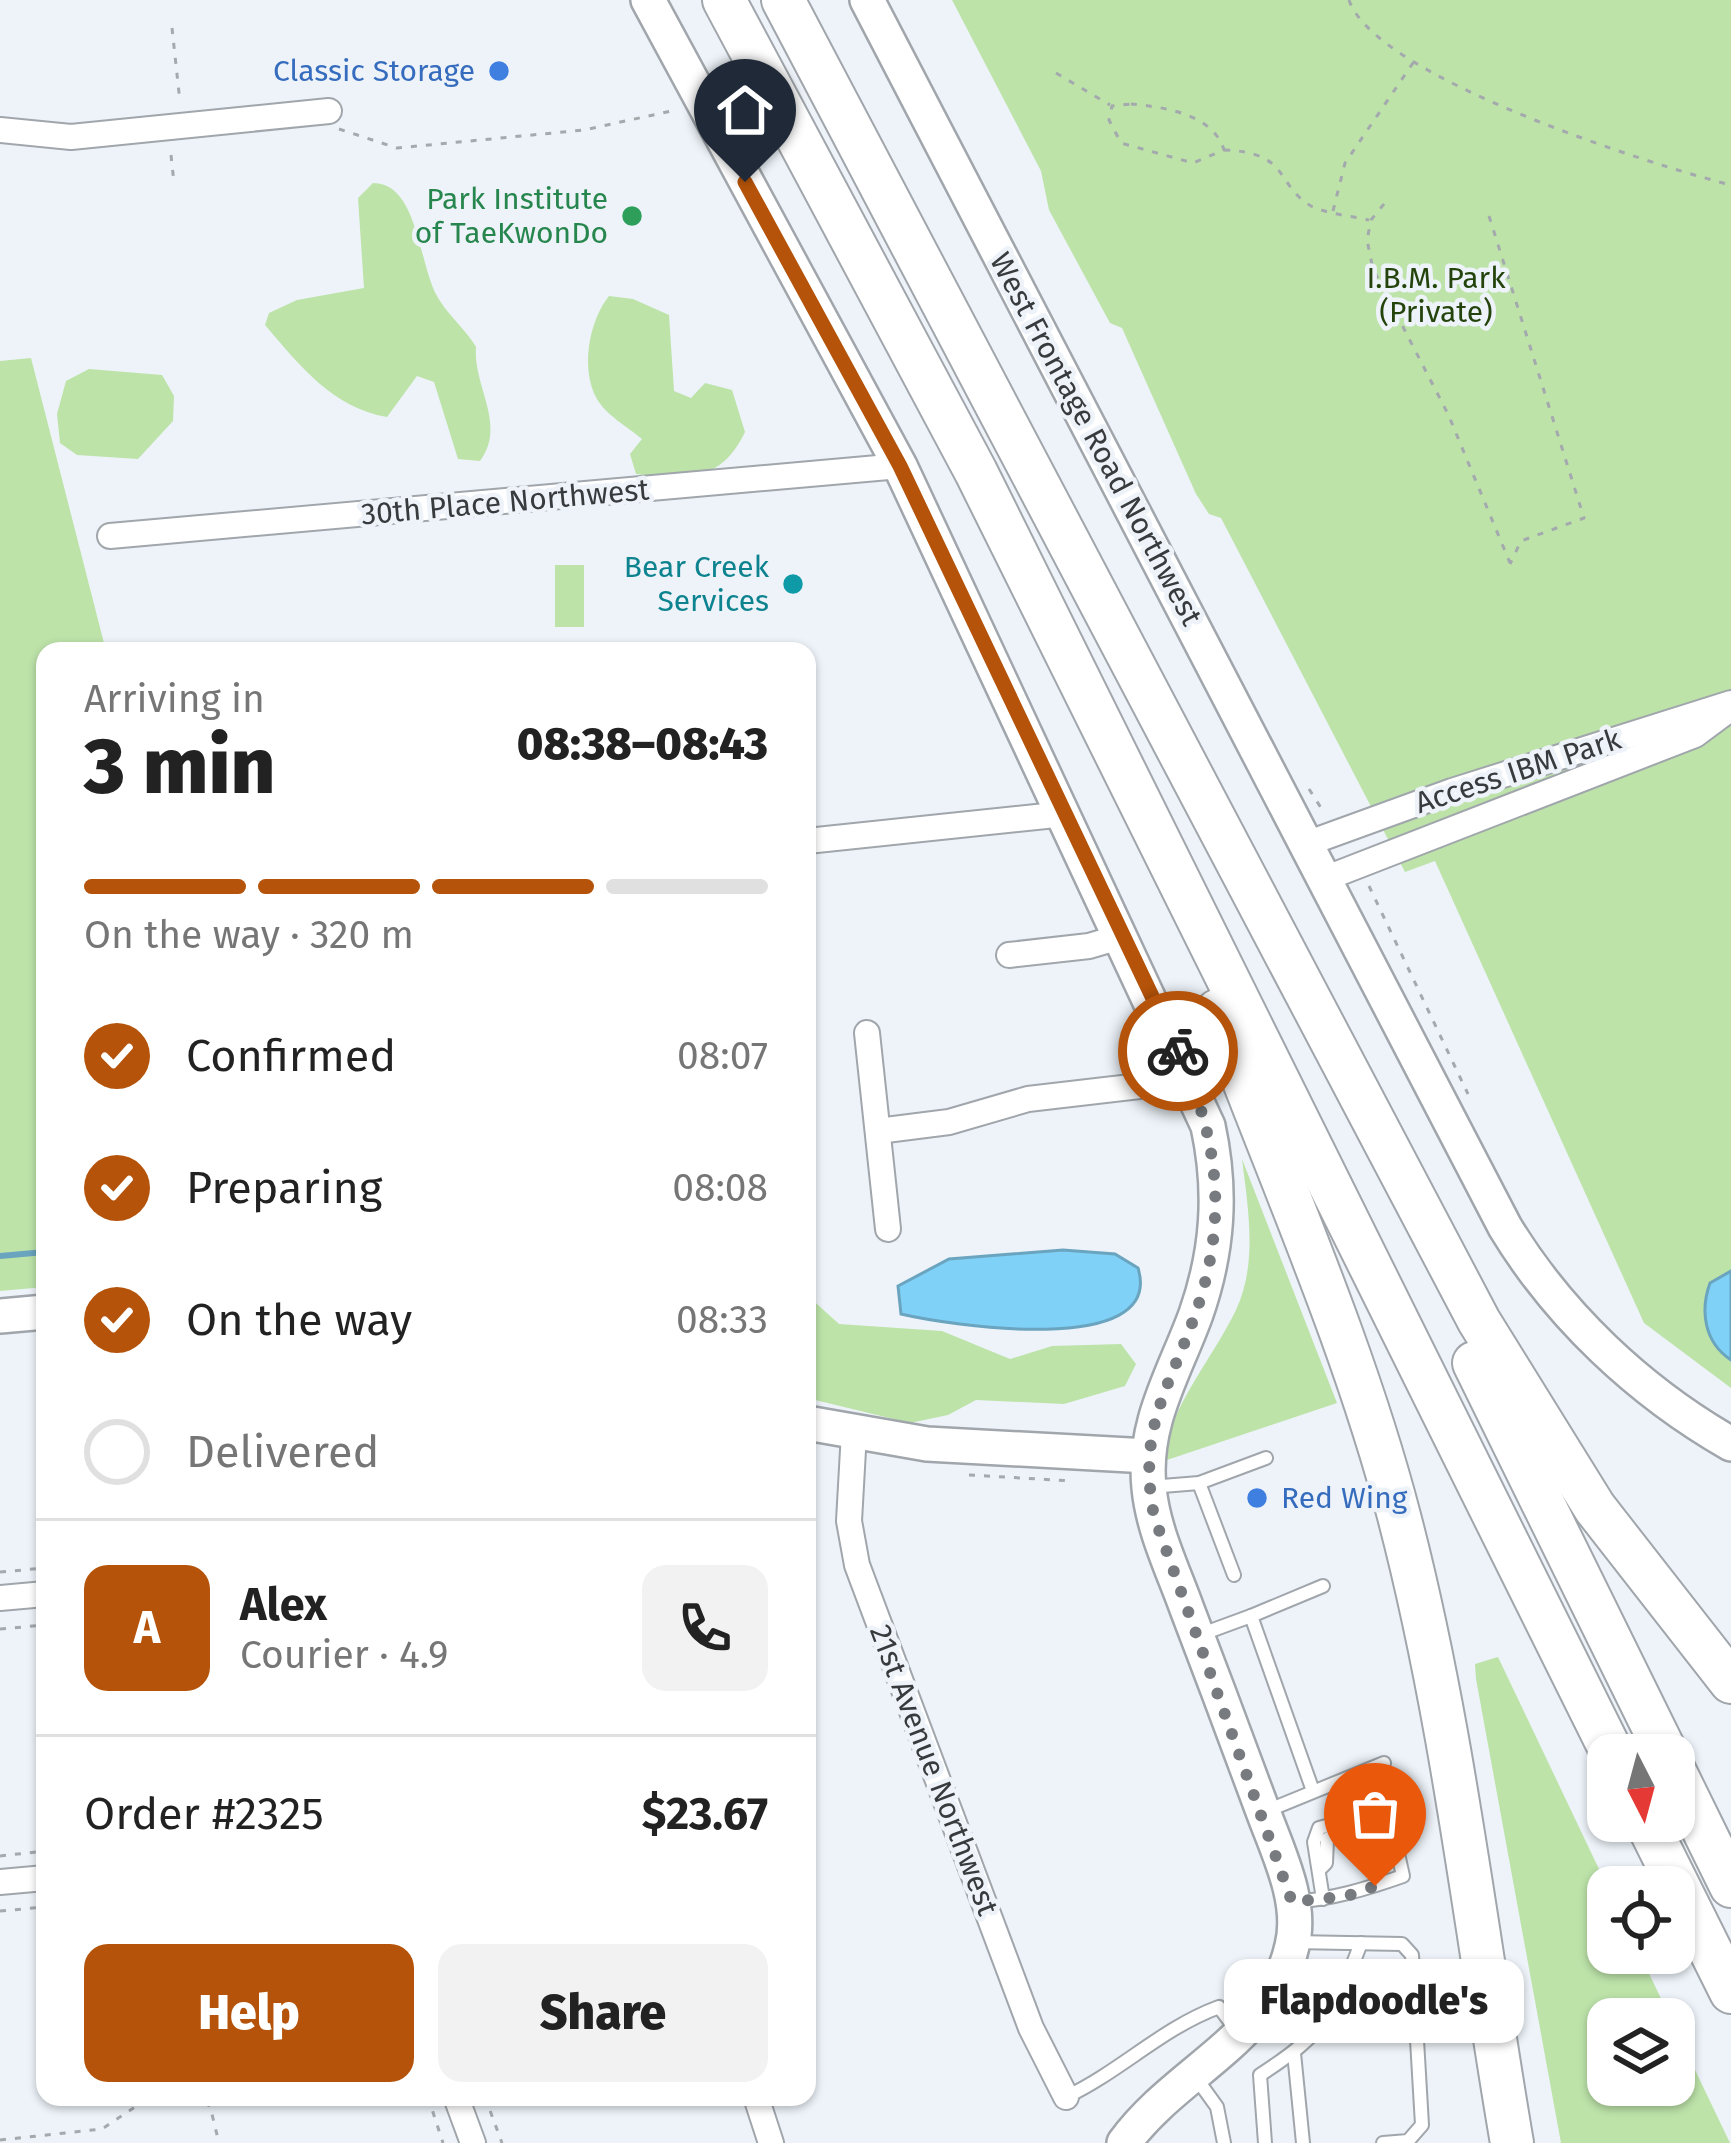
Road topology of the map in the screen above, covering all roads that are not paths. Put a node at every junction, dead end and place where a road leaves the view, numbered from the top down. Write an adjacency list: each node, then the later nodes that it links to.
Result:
1 (648, 0): 7 (street)
2 (724, 0): 11 (highway)
3 (783, 0): 10 (highway)
4 (867, 0): 14 (street, West Frontage Road Northwest)
5 (330, 118): 6 (street)
6 (0, 130)
7 (900, 466): 8 (street, 30th Place Northwest); 12 (street)
8 (110, 536)
9 (1731, 706): 14 (street, Access IBM Park); 15 (street, Access IBM Park)
10 (1197, 783): 36 (highway); 38 (highway)
11 (1139, 802): 37 (highway); 68 (highway)
12 (1065, 814): 13 (street); 16 (street)
13 (816, 840)
14 (1306, 844): 15 (street, West Frontage Road Northwest)
15 (1324, 879): 26 (street, West Frontage Road Northwest)
16 (1123, 936): 17 (street); 19 (street)
17 (1009, 955)
18 (867, 1033): 20 (street)
19 (1191, 1080): 20 (street); 28 (street)
20 (878, 1130): 21 (street)
21 (888, 1229)
22 (36, 1313): 23 (street)
23 (0, 1316)
24 (816, 1425): 25 (street)
25 (854, 1432): 28 (street); 58 (street, 21st Avenue Northwest)
26 (1731, 1444)
27 (1266, 1458): 29 (lane)
28 (1148, 1472): 29 (lane); 35 (street)
29 (1199, 1483): 30 (lane)
30 (1234, 1575)
31 (1323, 1586): 34 (lane)
32 (36, 1595): 33 (street)
33 (0, 1598)
34 (1251, 1616): 35 (lane); 40 (lane)
35 (1198, 1636): 41 (street)
36 (1731, 1682)
37 (1603, 1734)
38 (1657, 1734)
39 (1384, 1763): 40 (lane)
40 (1313, 1791): 41 (lane)
41 (1263, 1813): 49 (street)
42 (1695, 1813): 48 (highway)
43 (1395, 1840): 45 (lane); 45 (lane); 49 (lane)
44 (1656, 1842): 52 (highway)
45 (1318, 1870): 49 (lane)
46 (36, 1879): 47 (street)
47 (0, 1882)
48 (1731, 1886)
49 (1308, 1901): 50 (street)
50 (1294, 1942): 51 (lane); 55 (street)
51 (1361, 1943): 53 (lane); 54 (lane)
52 (1731, 1992)
53 (1416, 2020): 54 (lane); 67 (lane)
54 (1320, 2030): 56 (lane)
55 (1241, 2037): 57 (street); 58 (lane)
56 (1294, 2053): 65 (lane); 66 (lane)
57 (1193, 2074): 63 (street); 64 (lane)
58 (1066, 2097)
59 (459, 2106): 61 (street)
60 (758, 2106): 62 (street)
61 (473, 2143)
62 (771, 2143)
63 (1124, 2143)
64 (1224, 2143)
65 (1265, 2143)
66 (1303, 2143)
67 (1383, 2143)
68 (1513, 2143)

